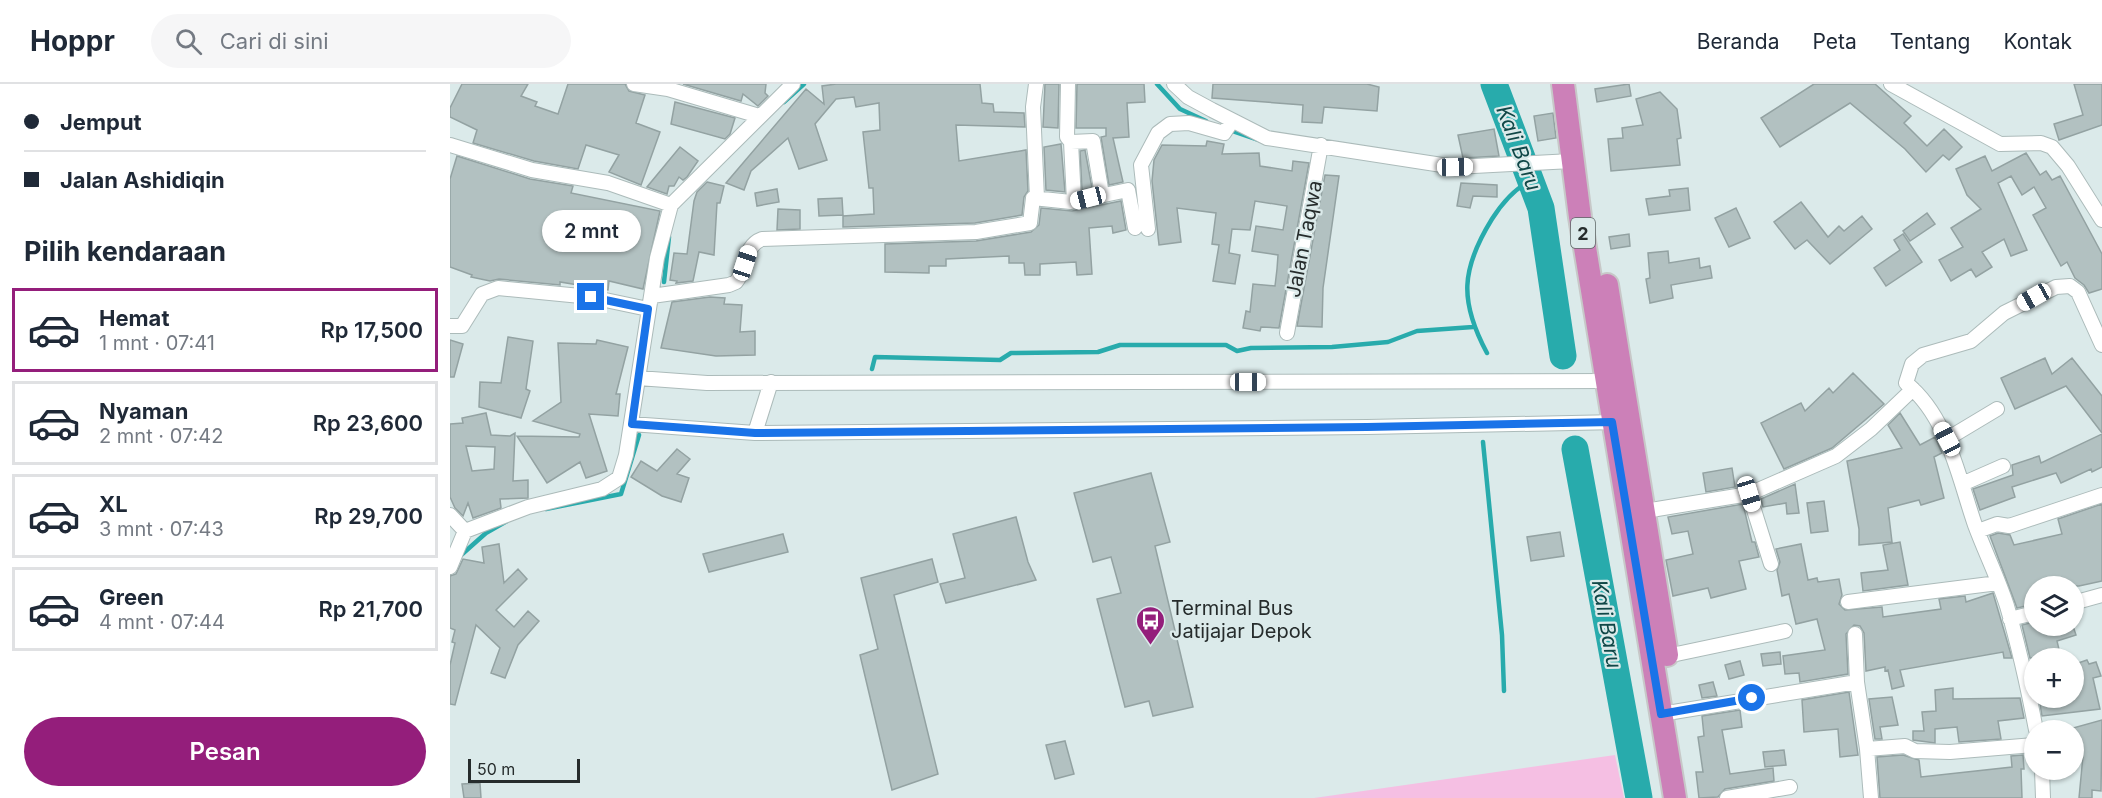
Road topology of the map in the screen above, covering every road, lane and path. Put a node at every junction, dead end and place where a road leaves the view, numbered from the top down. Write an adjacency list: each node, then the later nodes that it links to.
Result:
1 (634, 84): 11 (street)
2 (773, 84): 10 (street)
3 (793, 84): 10 (street)
4 (1036, 84): 18 (street)
5 (1068, 84): 13 (street)
6 (1174, 84): 12 (street)
7 (1563, 84): 16 (highway, 2)
8 (1579, 84): 28 (highway, 2)
9 (1891, 84): 19 (street)
10 (774, 102): 11 (street)
11 (759, 116): 21 (street)
12 (1229, 126): 15 (street); 17 (street)
13 (1071, 142): 17 (street); 20 (street)
14 (450, 146): 21 (street)
15 (1320, 152): 16 (street); 25 (street, Jalan Taqwa)
16 (1572, 161): 28 (highway, 2)
17 (1102, 195): 20 (street)
18 (1038, 198): 20 (street); 23 (street)
19 (2097, 200): 22 (street)
20 (1074, 201)
21 (671, 205): 23 (street)
22 (2102, 220)
23 (650, 302): 24 (street); 27 (street)
24 (450, 326)
25 (1287, 333)
26 (2102, 345): 30 (street)
27 (638, 378): 29 (street); 33 (street)
28 (1615, 381): 29 (street); 32 (highway, 2)
29 (771, 382): 34 (street)
30 (1910, 386): 35 (street); 38 (street)
31 (1997, 409): 35 (street)
32 (1621, 422): 34 (street); 40 (highway, 2); 56 (highway, 2)
33 (632, 424): 34 (street); 42 (street)
34 (755, 433)
35 (1947, 439): 37 (street)
36 (2003, 466): 37 (street)
37 (1962, 484): 43 (street)
38 (1749, 494): 40 (street); 44 (street)
39 (2102, 495): 43 (street)
40 (1645, 511): 54 (highway, 2)
41 (450, 515): 42 (street)
42 (465, 531): 45 (street)
43 (1977, 531): 46 (street)
44 (1771, 564)
45 (450, 567)
46 (1998, 583): 49 (street); 51 (street)
47 (2102, 595): 48 (street)
48 (2084, 600)
49 (1848, 602)
50 (2024, 616): 51 (street)
51 (2010, 619): 57 (street)
52 (1785, 630): 54 (street)
53 (1855, 634): 55 (street)
54 (1667, 656): 56 (highway, 2)
55 (1857, 682): 56 (street); 59 (street)
56 (1668, 713): 62 (highway, 2); 63 (highway, 2)
57 (2034, 720)
58 (2024, 747): 59 (street)
59 (1867, 749): 65 (street)
60 (2042, 780): 66 (street)
61 (1790, 787): 64 (street)
62 (1675, 798)
63 (1690, 798)
64 (1727, 798)
65 (1871, 798)
66 (2043, 798)

